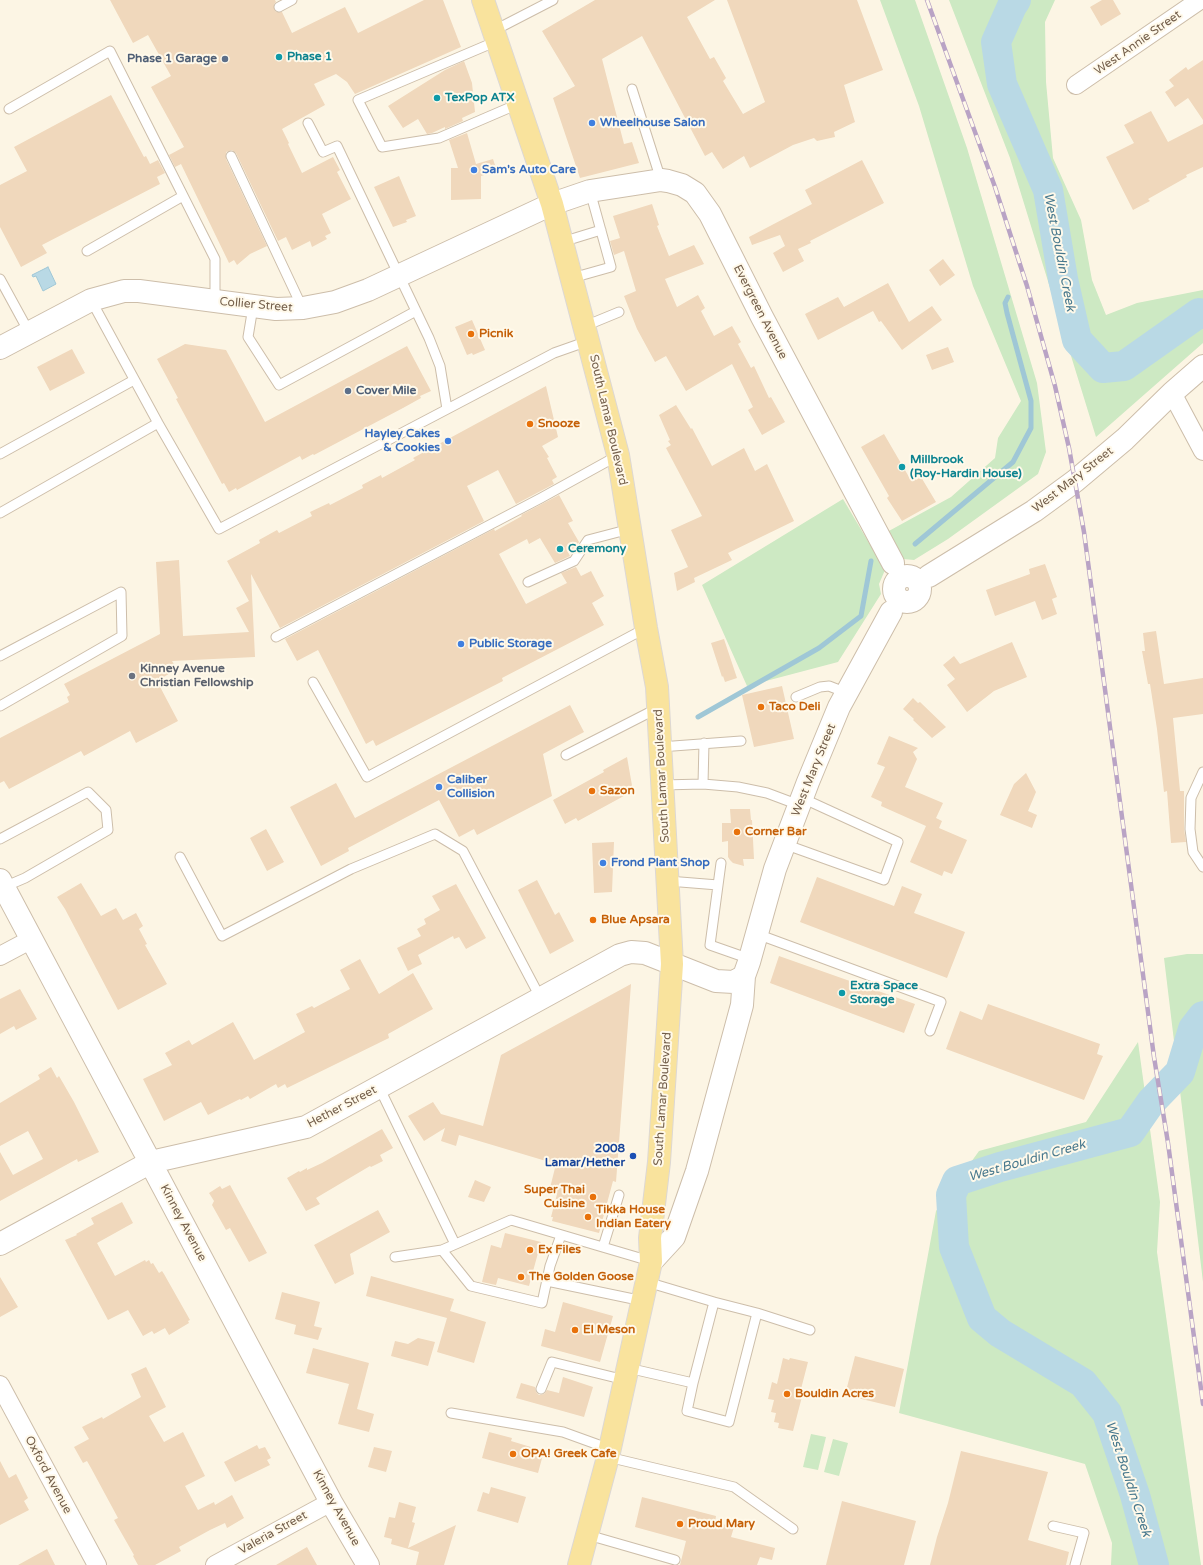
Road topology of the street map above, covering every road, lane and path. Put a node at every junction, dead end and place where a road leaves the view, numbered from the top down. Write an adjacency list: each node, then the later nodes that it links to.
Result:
1 (292, 0): 5 (lane)
2 (483, 0): 6 (main road, South Lamar Boulevard)
3 (552, 0): 6 (lane)
4 (1200, 0): 7 (street, West Annie Street)
5 (279, 7)
6 (495, 36): 9 (main road, South Lamar Boulevard); 9 (lane)
7 (1076, 85)
8 (632, 89): 13 (lane)
9 (518, 104): 16 (main road, South Lamar Boulevard)
10 (9, 109): 15 (lane)
11 (308, 123): 20 (lane)
12 (231, 156): 26 (lane)
13 (661, 180): 14 (street, Evergreen Avenue); 43 (street, Evergreen Avenue)
14 (590, 191): 16 (street, Evergreen Avenue); 17 (lane)
15 (183, 196): 19 (lane); 24 (lane)
16 (552, 204): 18 (main road, South Lamar Boulevard); 20 (street, Collier Street)
17 (600, 230): 18 (lane); 21 (lane)
18 (562, 242): 21 (main road, South Lamar Boulevard)
19 (87, 251)
20 (400, 275): 26 (street, Collier Street); 27 (lane)
21 (572, 278): 30 (main road, South Lamar Boulevard)
22 (0, 279): 29 (lane)
23 (90, 300): 24 (street, Collier Street); 29 (street, Collier Street); 33 (lane)
24 (215, 302): 25 (street, Collier Street)
25 (253, 307): 26 (street, Collier Street); 27 (lane)
26 (302, 308)
27 (416, 311): 35 (lane)
28 (619, 312): 30 (lane)
29 (29, 332): 31 (street, Collier Street)
30 (587, 333): 35 (lane); 39 (main road, South Lamar Boulevard)
31 (0, 348)
32 (1203, 366): 34 (street, West Mary Street)
33 (134, 380): 36 (lane); 38 (lane)
34 (1172, 393): 37 (street); 43 (street, West Mary Street)
35 (447, 409): 36 (lane)
36 (158, 423): 40 (lane)
37 (1203, 451)
38 (0, 454)
39 (618, 455): 41 (main road, South Lamar Boulevard); 45 (lane)
40 (0, 513)
41 (630, 529): 42 (lane); 44 (main road, South Lamar Boulevard)
42 (528, 582)
43 (906, 586): 48 (street, West Mary Street)
44 (646, 628): 47 (lane); 51 (main road, South Lamar Boulevard)
45 (276, 637)
46 (0, 656): 50 (lane)
47 (313, 682)
48 (847, 693): 49 (lane); 59 (street, West Mary Street)
49 (796, 697)
50 (0, 706)
51 (658, 708): 54 (main road, South Lamar Boulevard); 55 (lane)
52 (741, 741): 53 (lane)
53 (704, 743): 54 (lane); 57 (lane)
54 (660, 747): 58 (main road, South Lamar Boulevard)
55 (566, 755)
56 (1203, 772): 64 (lane)
57 (703, 784): 58 (lane); 59 (lane)
58 (662, 785): 65 (main road, South Lamar Boulevard)
59 (801, 801): 61 (street, West Mary Street); 61 (lane)
60 (0, 839): 66 (lane)
61 (784, 844): 68 (street, West Mary Street)
62 (180, 857): 73 (lane)
63 (721, 863): 67 (lane)
64 (1203, 867)
65 (668, 881): 67 (lane); 71 (main road, South Lamar Boulevard)
66 (2, 883): 69 (street, Kinney Avenue)
67 (718, 886): 72 (lane)
68 (757, 934): 72 (street, West Mary Street); 74 (lane)
69 (32, 939): 70 (street); 76 (street, Kinney Avenue)
70 (0, 956)
71 (672, 964): 72 (street); 73 (street, Hether Street); 85 (main road, South Lamar Boulevard)
72 (747, 968): 85 (street, West Mary Street)
73 (541, 999): 75 (street, Hether Street)
74 (930, 1031)
75 (379, 1087): 76 (street, Hether Street); 80 (lane)
76 (151, 1162): 79 (street, Hether Street); 95 (street, Kinney Avenue)
77 (619, 1195): 81 (lane)
78 (561, 1235): 80 (lane); 81 (lane); 84 (lane)
79 (0, 1244)
80 (455, 1244): 82 (lane)
81 (603, 1247): 85 (lane)
82 (442, 1250): 83 (lane); 84 (lane)
83 (395, 1257)
84 (547, 1281): 85 (lane)
85 (647, 1281): 86 (lane); 89 (main road, South Lamar Boulevard)
86 (714, 1302): 87 (lane); 90 (lane)
87 (757, 1313): 88 (lane); 90 (lane)
88 (810, 1330)
89 (626, 1374): 90 (lane); 92 (lane); 94 (main road, South Lamar Boulevard)
90 (693, 1383)
91 (0, 1385): 100 (street, Oxford Avenue)
92 (541, 1389)
93 (451, 1413): 94 (lane)
94 (609, 1453): 97 (lane); 98 (main road, South Lamar Boulevard)
95 (332, 1502): 101 (street, Valeria Street); 102 (street, Kinney Avenue)
96 (1053, 1526): 104 (lane)
97 (793, 1529)
98 (588, 1535): 99 (lane); 103 (main road, South Lamar Boulevard)
99 (675, 1560)
100 (97, 1565)
101 (215, 1565)
102 (368, 1565)
103 (579, 1565)
104 (1075, 1565)

